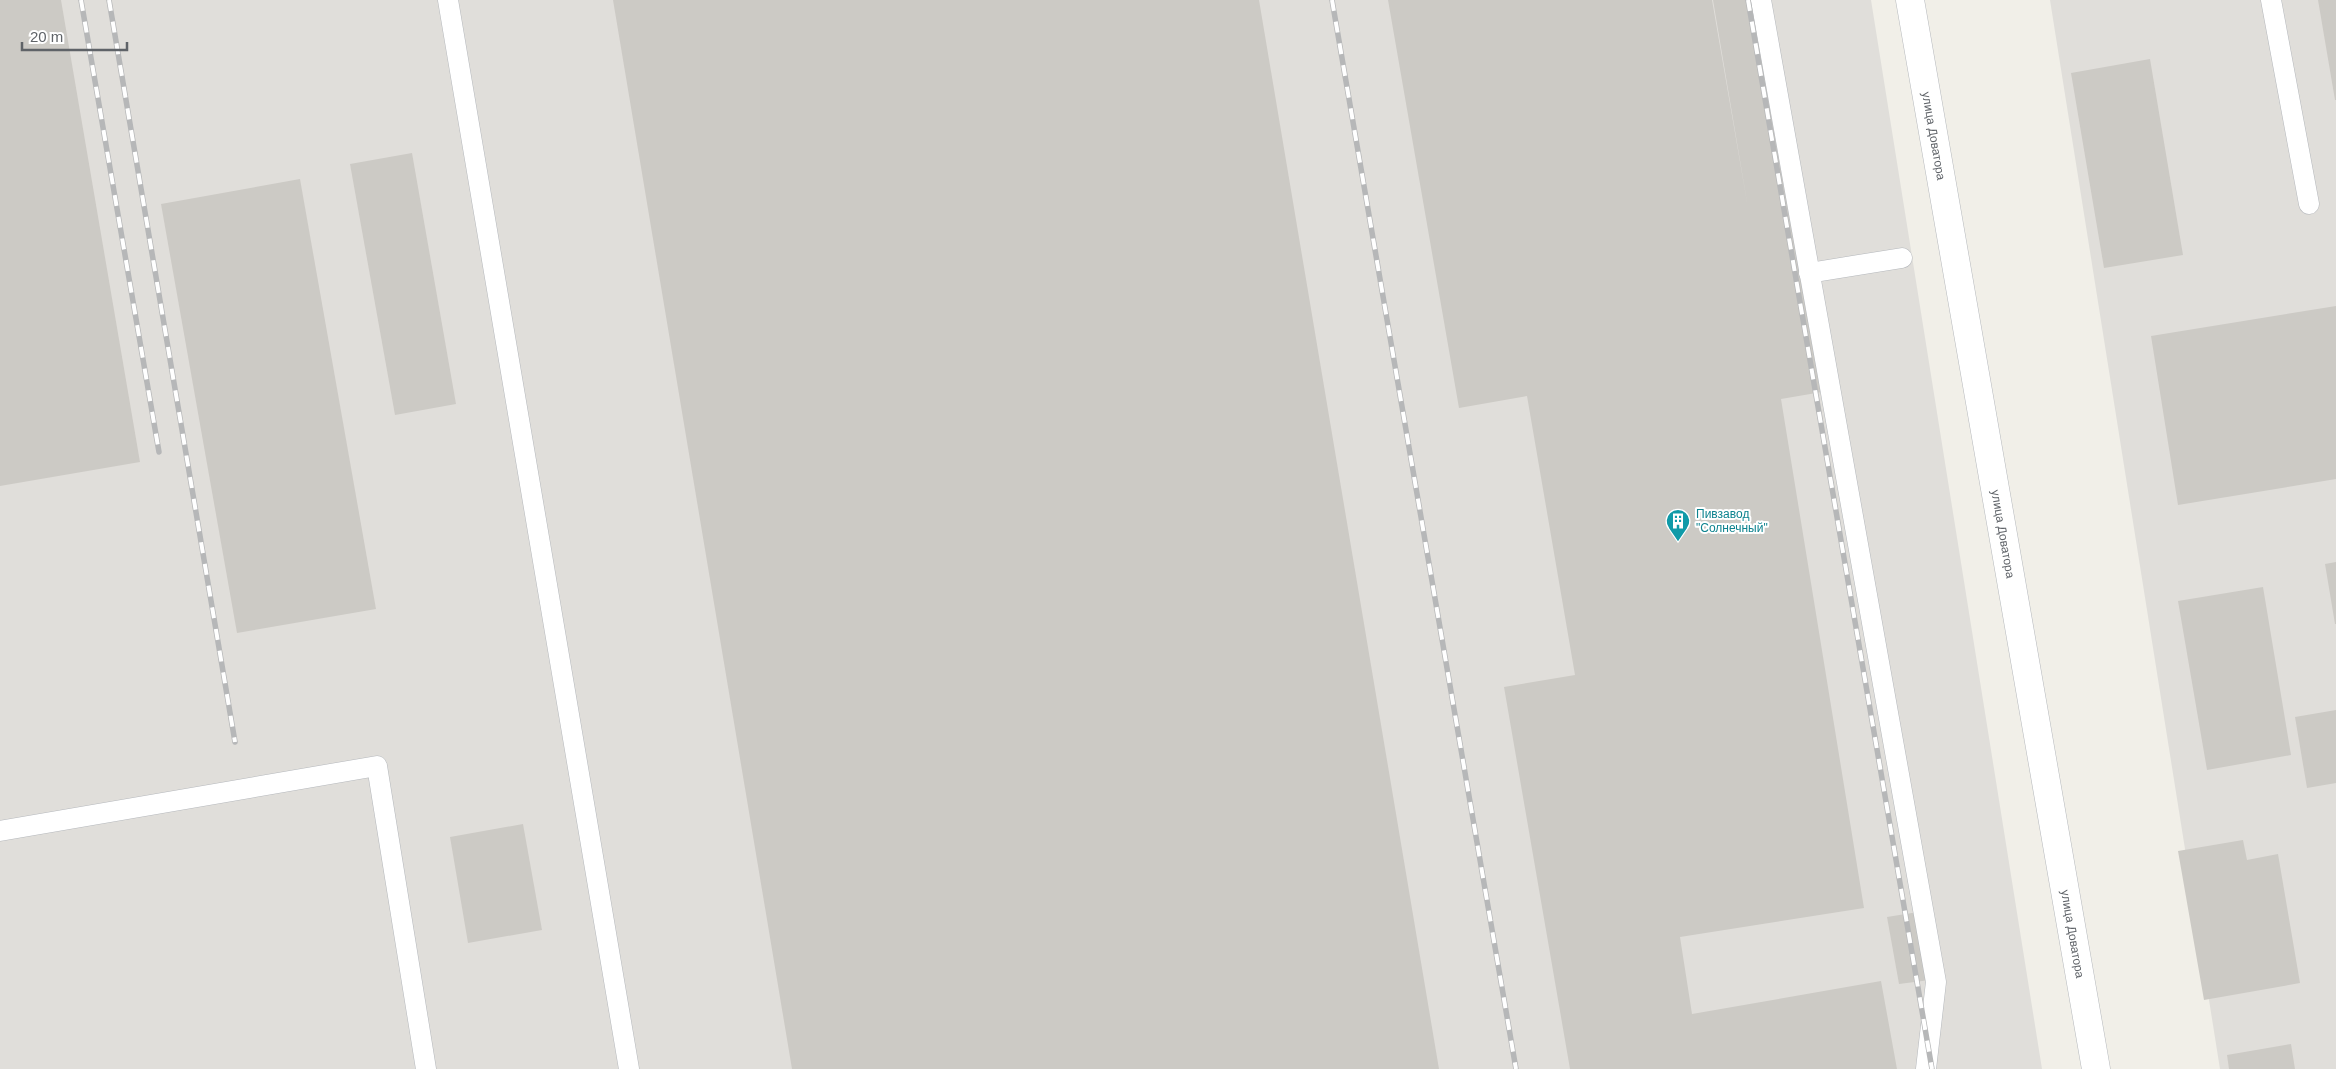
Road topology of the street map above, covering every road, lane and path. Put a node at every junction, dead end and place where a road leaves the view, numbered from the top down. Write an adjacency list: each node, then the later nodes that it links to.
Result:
1 (448, 0): 10 (lane)
2 (1761, 0): 7 (lane)
3 (1910, 0): 12 (street, улица Доватора)
4 (2271, 0): 5 (lane)
5 (2309, 204)
6 (1902, 258): 7 (lane)
7 (1809, 274): 11 (lane)
8 (0, 831): 9 (lane)
9 (426, 1069)
10 (629, 1069)
11 (1926, 1069)
12 (2096, 1069)

